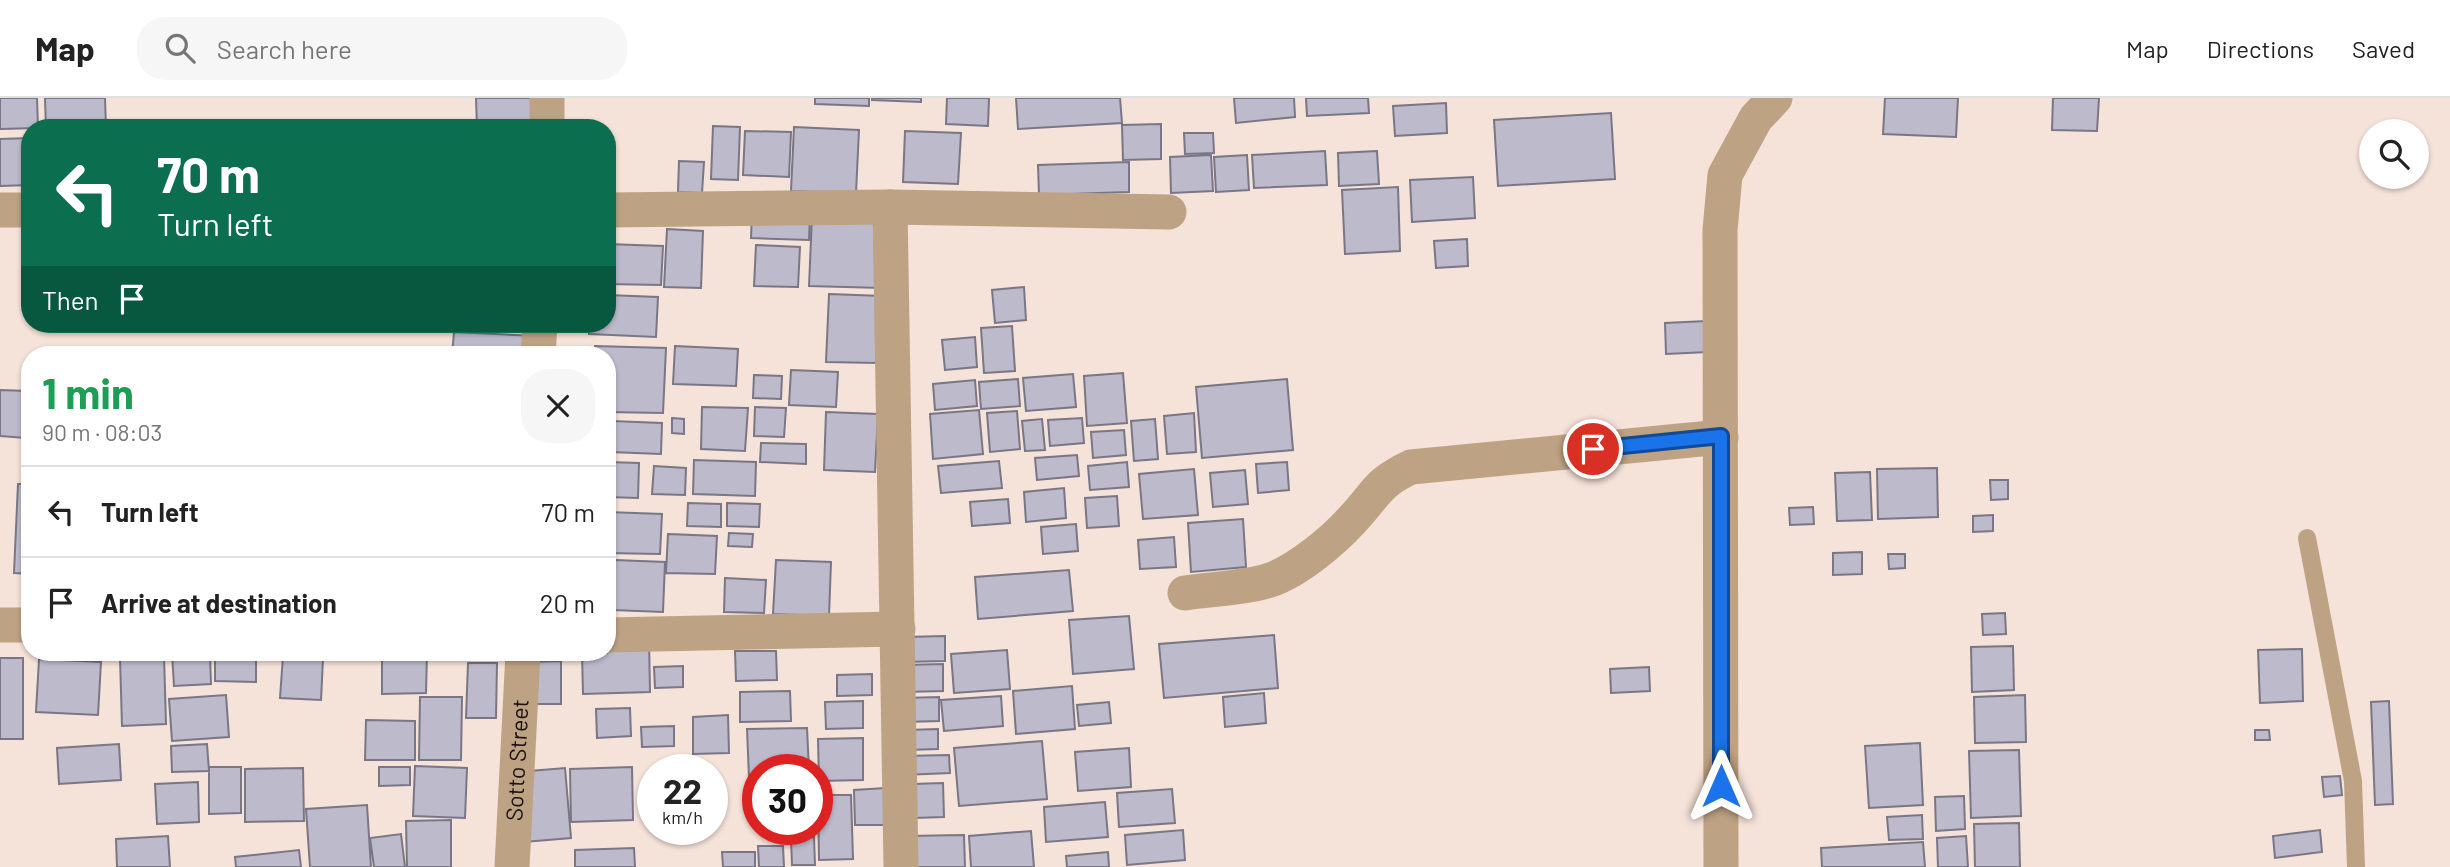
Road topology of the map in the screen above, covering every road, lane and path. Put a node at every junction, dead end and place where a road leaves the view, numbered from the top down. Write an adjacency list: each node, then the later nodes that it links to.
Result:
1 (547, 98): 3 (street)
2 (1774, 98): 9 (street)
3 (547, 119)
4 (890, 207): 7 (street); 8 (street); 14 (street)
5 (0, 210): 6 (street)
6 (21, 210)
7 (616, 210)
8 (1169, 212)
9 (1721, 436): 11 (street); 19 (street)
10 (2308, 538): 20 (lane)
11 (1185, 593)
12 (0, 625): 13 (street)
13 (21, 625)
14 (898, 629): 15 (street); 18 (street)
15 (616, 635)
16 (523, 661): 17 (street, Sotto Street)
17 (512, 867)
18 (901, 867)
19 (1721, 867)
20 (2356, 867)

